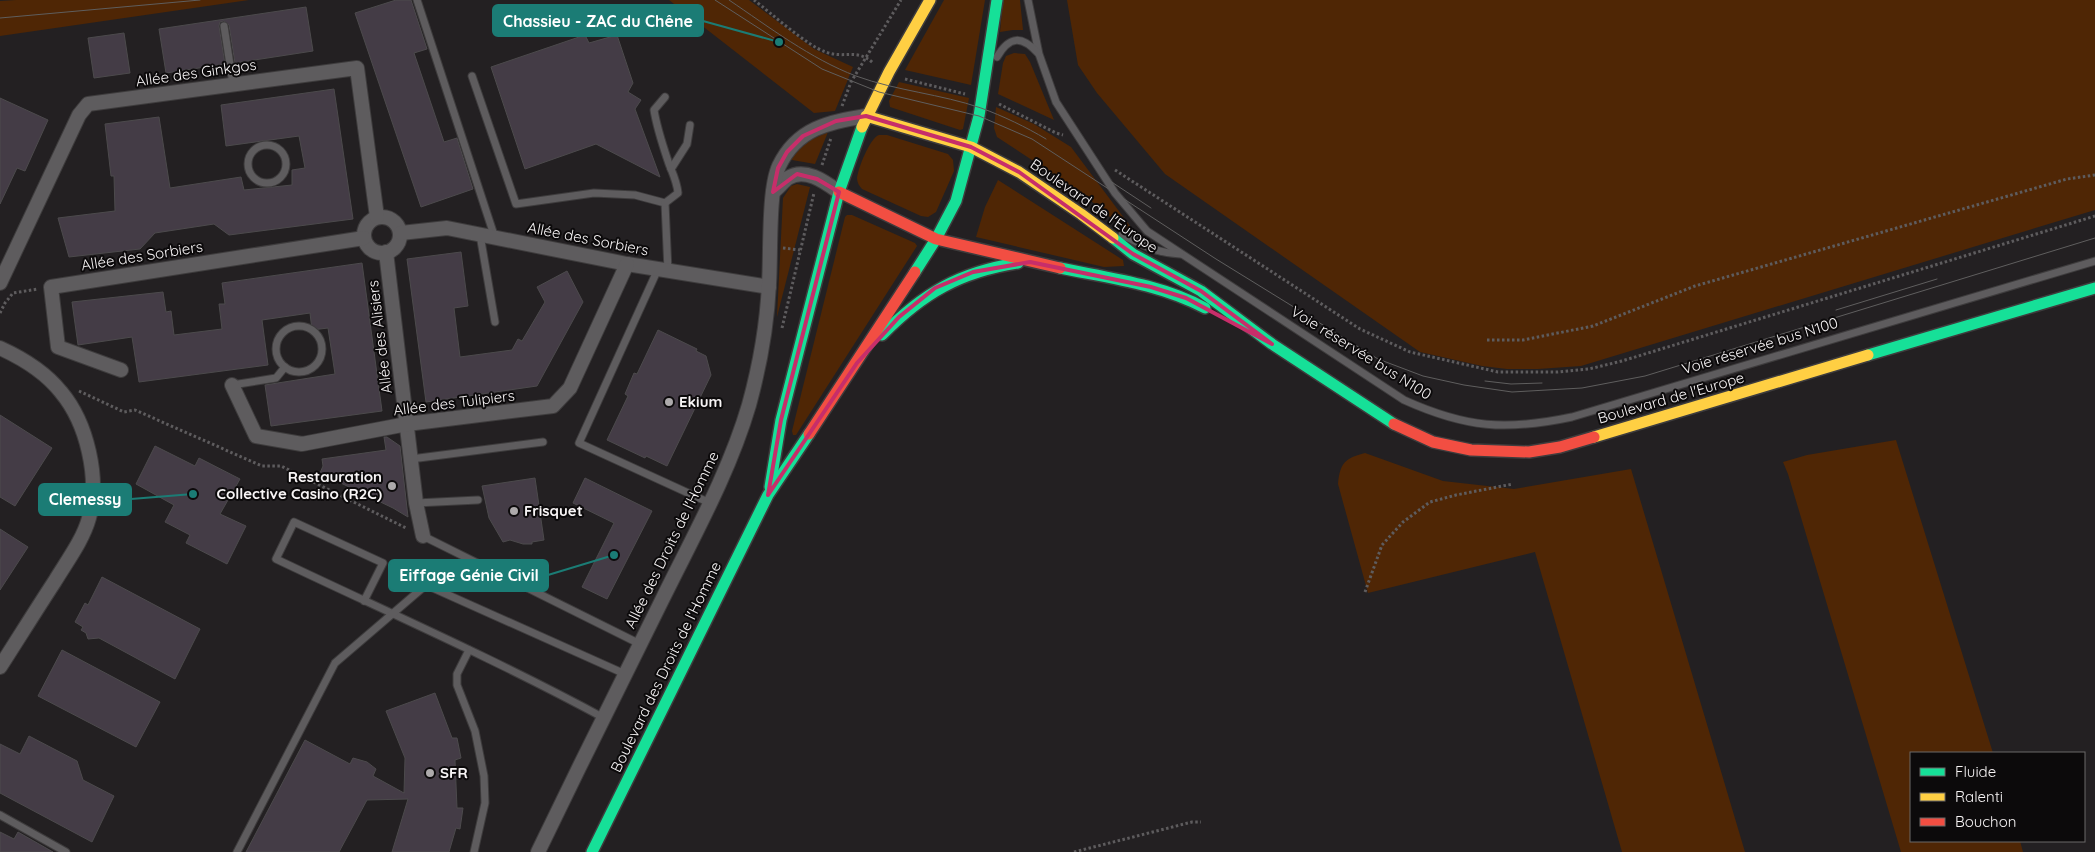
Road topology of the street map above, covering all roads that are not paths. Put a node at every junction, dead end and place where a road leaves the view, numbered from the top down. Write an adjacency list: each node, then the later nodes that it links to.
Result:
1 (417, 0): 24 (lane)
2 (930, 0): 11 (street, Boulevard des Droits de l'Homme)
3 (997, 0): 7 (street, Boulevard des Droits de l'Homme)
4 (1028, 0): 6 (lane, Voie réservée bus N100)
5 (224, 26): 9 (lane)
6 (1039, 54): 7 (lane); 27 (lane, Voie réservée bus N100)
7 (986, 74): 14 (street, Boulevard des Droits de l'Homme)
8 (472, 76): 18 (lane)
9 (233, 84): 20 (street, Allée des Ginkgos); 32 (street, Allée des Ginkgos)
10 (665, 97): 15 (lane)
11 (866, 116): 14 (street, Boulevard de l'Europe); 16 (street, Allée des Droits de l'Homme); 17 (street, Boulevard des Droits de l'Homme)
12 (690, 125): 15 (lane)
13 (273, 145): 13 (lane)
14 (971, 147): 19 (street, Boulevard de l'Europe); 25 (street, Boulevard des Droits de l'Homme)
15 (671, 169): 18 (lane)
16 (774, 192): 17 (street); 33 (street, Allée des Droits de l'Homme)
17 (839, 192): 25 (street, Boulevard de l'Europe); 46 (street, Boulevard des Droits de l'Homme)
18 (665, 203): 31 (lane)
19 (1082, 214): 27 (lane); 37 (street, Boulevard de l'Europe)
20 (377, 217): 21 (street); 23 (street)
21 (401, 233): 22 (street, Allée des Sorbiers); 26 (street)
22 (480, 235): 24 (street, Allée des Sorbiers); 35 (lane)
23 (364, 238): 26 (street); 41 (street, Allée des Sorbiers)
24 (495, 238): 30 (street, Allée des Sorbiers)
25 (936, 239): 29 (street, Boulevard de l'Europe); 39 (street, Boulevard des Droits de l'Homme)
26 (386, 252): 43 (street, Allée des Alisiers)
27 (1180, 254): 28 (lane, Voie réservée bus N100)
28 (2095, 261)
29 (1030, 262): 37 (street, Boulevard de l'Europe); 39 (street, Boulevard de l'Europe)
30 (628, 264): 31 (street, Allée des Sorbiers); 43 (street, Allée des Tulipiers)
31 (663, 270): 33 (street, Allée des Sorbiers); 49 (lane)
32 (0, 284)
33 (769, 288): 49 (street, Allée des Droits de l'Homme)
34 (2095, 288): 37 (street, Boulevard de l'Europe)
35 (495, 322)
36 (0, 344): 38 (street)
37 (1272, 344)
38 (6, 351): 55 (street)
39 (857, 363): 46 (street, Boulevard des Droits de l'Homme)
40 (285, 367): 40 (lane); 42 (lane)
41 (120, 370)
42 (232, 385): 43 (street, Allée des Tulipiers)
43 (406, 424): 45 (street, Allée des Alisiers)
44 (544, 442): 45 (lane)
45 (411, 459): 48 (street, Allée des Alisiers)
46 (768, 495): 63 (street, Boulevard des Droits de l'Homme)
47 (478, 500): 48 (lane)
48 (416, 503): 50 (street, Allée des Alisiers)
49 (710, 503): 53 (street, Allée des Droits de l'Homme)
50 (422, 536): 53 (lane)
51 (364, 601): 51 (lane); 52 (lane)
52 (392, 614): 54 (lane); 56 (lane); 60 (lane)
53 (640, 644): 56 (street, Allée des Droits de l'Homme)
54 (469, 650): 57 (lane); 61 (lane)
55 (0, 667)
56 (625, 674): 57 (street, Allée des Droits de l'Homme)
57 (604, 718): 62 (street, Allée des Droits de l'Homme)
58 (0, 815): 59 (lane)
59 (66, 852)
60 (237, 852)
61 (474, 852)
62 (538, 852)
63 (592, 852)

